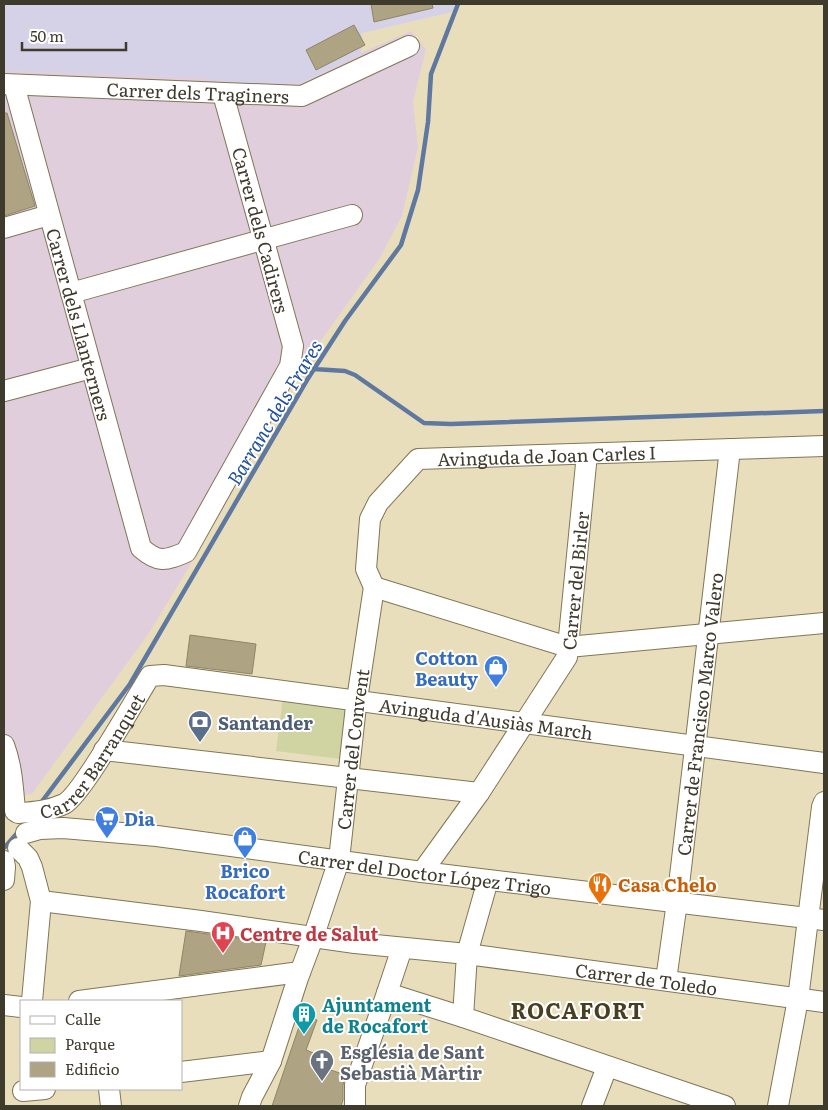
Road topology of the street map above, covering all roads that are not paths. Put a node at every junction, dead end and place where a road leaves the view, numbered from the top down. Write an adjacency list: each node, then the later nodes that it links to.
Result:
1 (409, 46): 3 (street, Carrer dels Traginers)
2 (9, 84): 3 (street, Carrer dels Traginers); 5 (street, Carrer dels Llanterners)
3 (223, 94): 7 (street, Carrer dels Cadirers)
4 (352, 215): 7 (street)
5 (49, 216): 6 (street); 8 (street, Carrer dels Llanterners)
6 (4, 228)
7 (264, 239): 8 (street); 14 (street, Carrer dels Cadirers)
8 (71, 292): 9 (street, Carrer dels Llanterners)
9 (91, 368): 10 (street); 14 (street, Carrer dels Llanterners)
10 (4, 391)
11 (824, 446): 12 (street, Avinguda de Joan Carles I)
12 (730, 449): 13 (street, Avinguda de Joan Carles I); 17 (street, Carrer de Francisco Marco Valero)
13 (587, 454): 15 (street, Avinguda de Joan Carles I); 18 (street, Carrer del Birler)
14 (152, 558)
15 (374, 587): 18 (street); 20 (street, Carrer del Convent)
16 (824, 623): 17 (street)
17 (707, 634): 18 (street); 23 (street, Carrer de Francisco Marco Valero)
18 (568, 647): 21 (street, Carrer del Birler)
19 (150, 676): 20 (street, Avinguda d'Ausiàs March); 24 (street, Carrer Barranquet)
20 (358, 700): 21 (street, Avinguda d'Ausiàs March); 26 (street, Carrer del Convent)
21 (525, 723): 23 (street, Avinguda d'Ausiàs March); 27 (street, Carrer del Birler)
22 (4, 745): 30 (street)
23 (695, 746): 25 (street, Avinguda d'Ausiàs March); 38 (street, Carrer de Francisco Marco Valero)
24 (104, 750): 26 (street); 28 (street, Carrer Barranquet)
25 (824, 764)
26 (350, 778): 27 (street); 33 (street, Carrer del Convent)
27 (479, 792): 34 (street, Carrer del Birler)
28 (70, 799): 30 (street, Carrer Barranquet); 31 (street)
29 (824, 802): 39 (street)
30 (12, 810): 32 (street)
31 (76, 829): 32 (street, Carrer del Doctor López Trigo); 33 (street, Carrer del Doctor López Trigo)
32 (13, 849): 35 (street); 37 (street)
33 (339, 860): 34 (street, Carrer del Doctor López Trigo); 40 (street, Carrer del Convent)
34 (422, 872): 36 (street, Carrer del Doctor López Trigo)
35 (4, 880)
36 (488, 880): 38 (street, Carrer del Doctor López Trigo); 42 (street)
37 (42, 901): 40 (street, Carrer de Toledo); 47 (street)
38 (677, 902): 39 (street, Carrer del Doctor López Trigo); 44 (street, Carrer de Francisco Marco Valero)
39 (816, 919): 46 (street)
40 (313, 938): 41 (street, Carrer de Toledo); 43 (street, Carrer del Convent)
41 (402, 948): 42 (street, Carrer de Toledo); 45 (street)
42 (467, 954): 44 (street, Carrer de Toledo); 52 (street)
43 (300, 972): 48 (street); 53 (street, Carrer del Convent)
44 (666, 980): 46 (street, Carrer de Toledo)
45 (387, 993): 52 (street); 61 (street)
46 (798, 998): 49 (street, Carrer de Toledo); 64 (street)
47 (32, 1000)
48 (87, 1000)
49 (824, 1002)
50 (4, 1005): 51 (street)
51 (20, 1007)
52 (464, 1017): 54 (street)
53 (271, 1061): 55 (street); 60 (street, Carrer del Convent)
54 (608, 1066): 62 (street); 63 (street)
55 (182, 1072)
56 (40, 1090): 58 (street)
57 (109, 1090): 59 (street)
58 (23, 1095)
59 (111, 1106)
60 (249, 1106)
61 (355, 1106)
62 (592, 1106)
63 (725, 1106)
64 (778, 1106)

